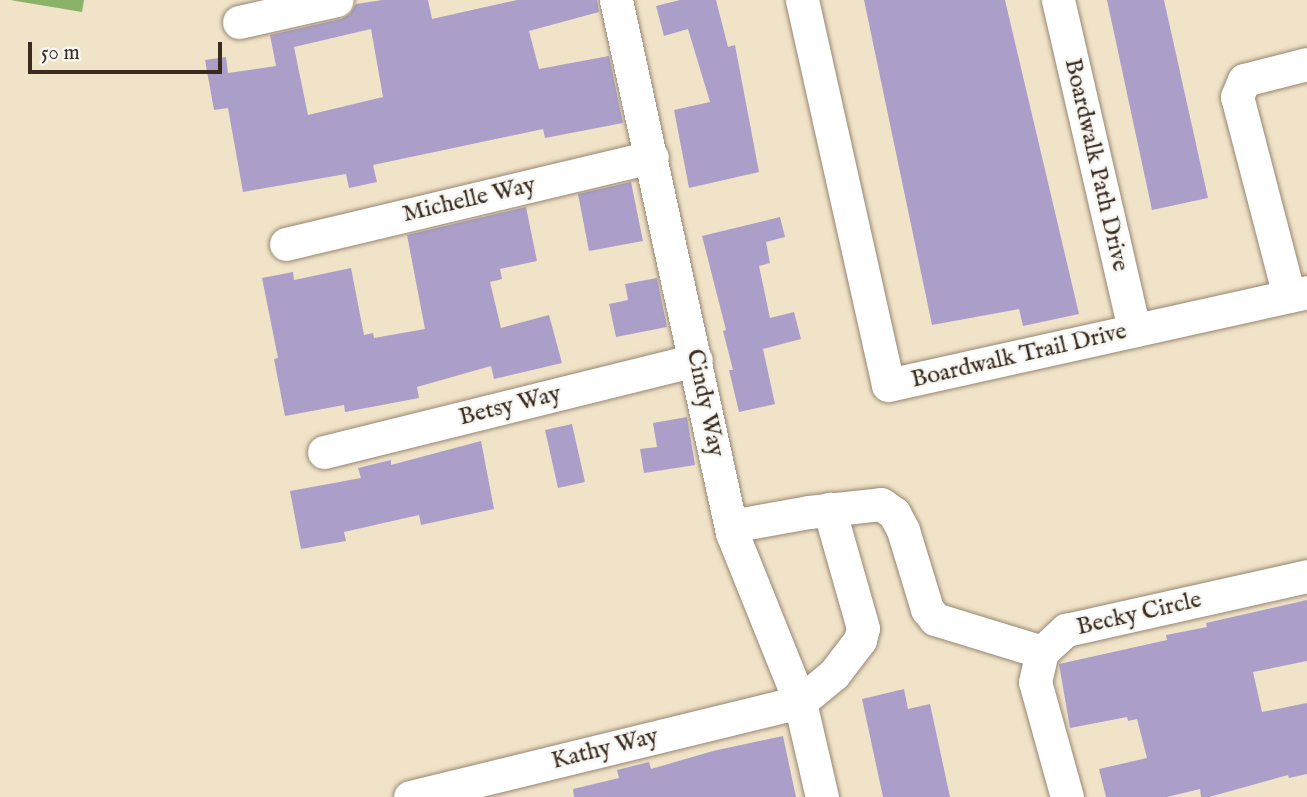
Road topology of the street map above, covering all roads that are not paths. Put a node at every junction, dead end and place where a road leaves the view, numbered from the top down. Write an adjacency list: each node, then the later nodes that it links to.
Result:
1 (337, 0): 5 (street)
2 (616, 0): 7 (street, Cindy Way)
3 (802, 0): 10 (street, Boardwalk Trail Drive)
4 (1058, 0): 10 (street, Boardwalk Path Drive)
5 (239, 22)
6 (1307, 64): 9 (street, Boardwalk Trail Drive)
7 (652, 157): 8 (street, Michelle Way); 11 (street, Cindy Way)
8 (286, 244)
9 (1298, 294): 10 (street, Boardwalk Trail Drive)
10 (1134, 330)
11 (696, 360): 12 (street, Betsy Way); 14 (street, Cindy Way)
12 (324, 452)
13 (829, 509): 14 (street); 16 (street); 17 (street)
14 (730, 526): 17 (street, Cindy Way)
15 (1307, 576): 16 (street, Becky Circle)
16 (1042, 652): 20 (street)
17 (800, 702): 18 (street, Kathy Way); 19 (street, Cindy Way)
18 (411, 797)
19 (822, 797)
20 (1067, 797)

